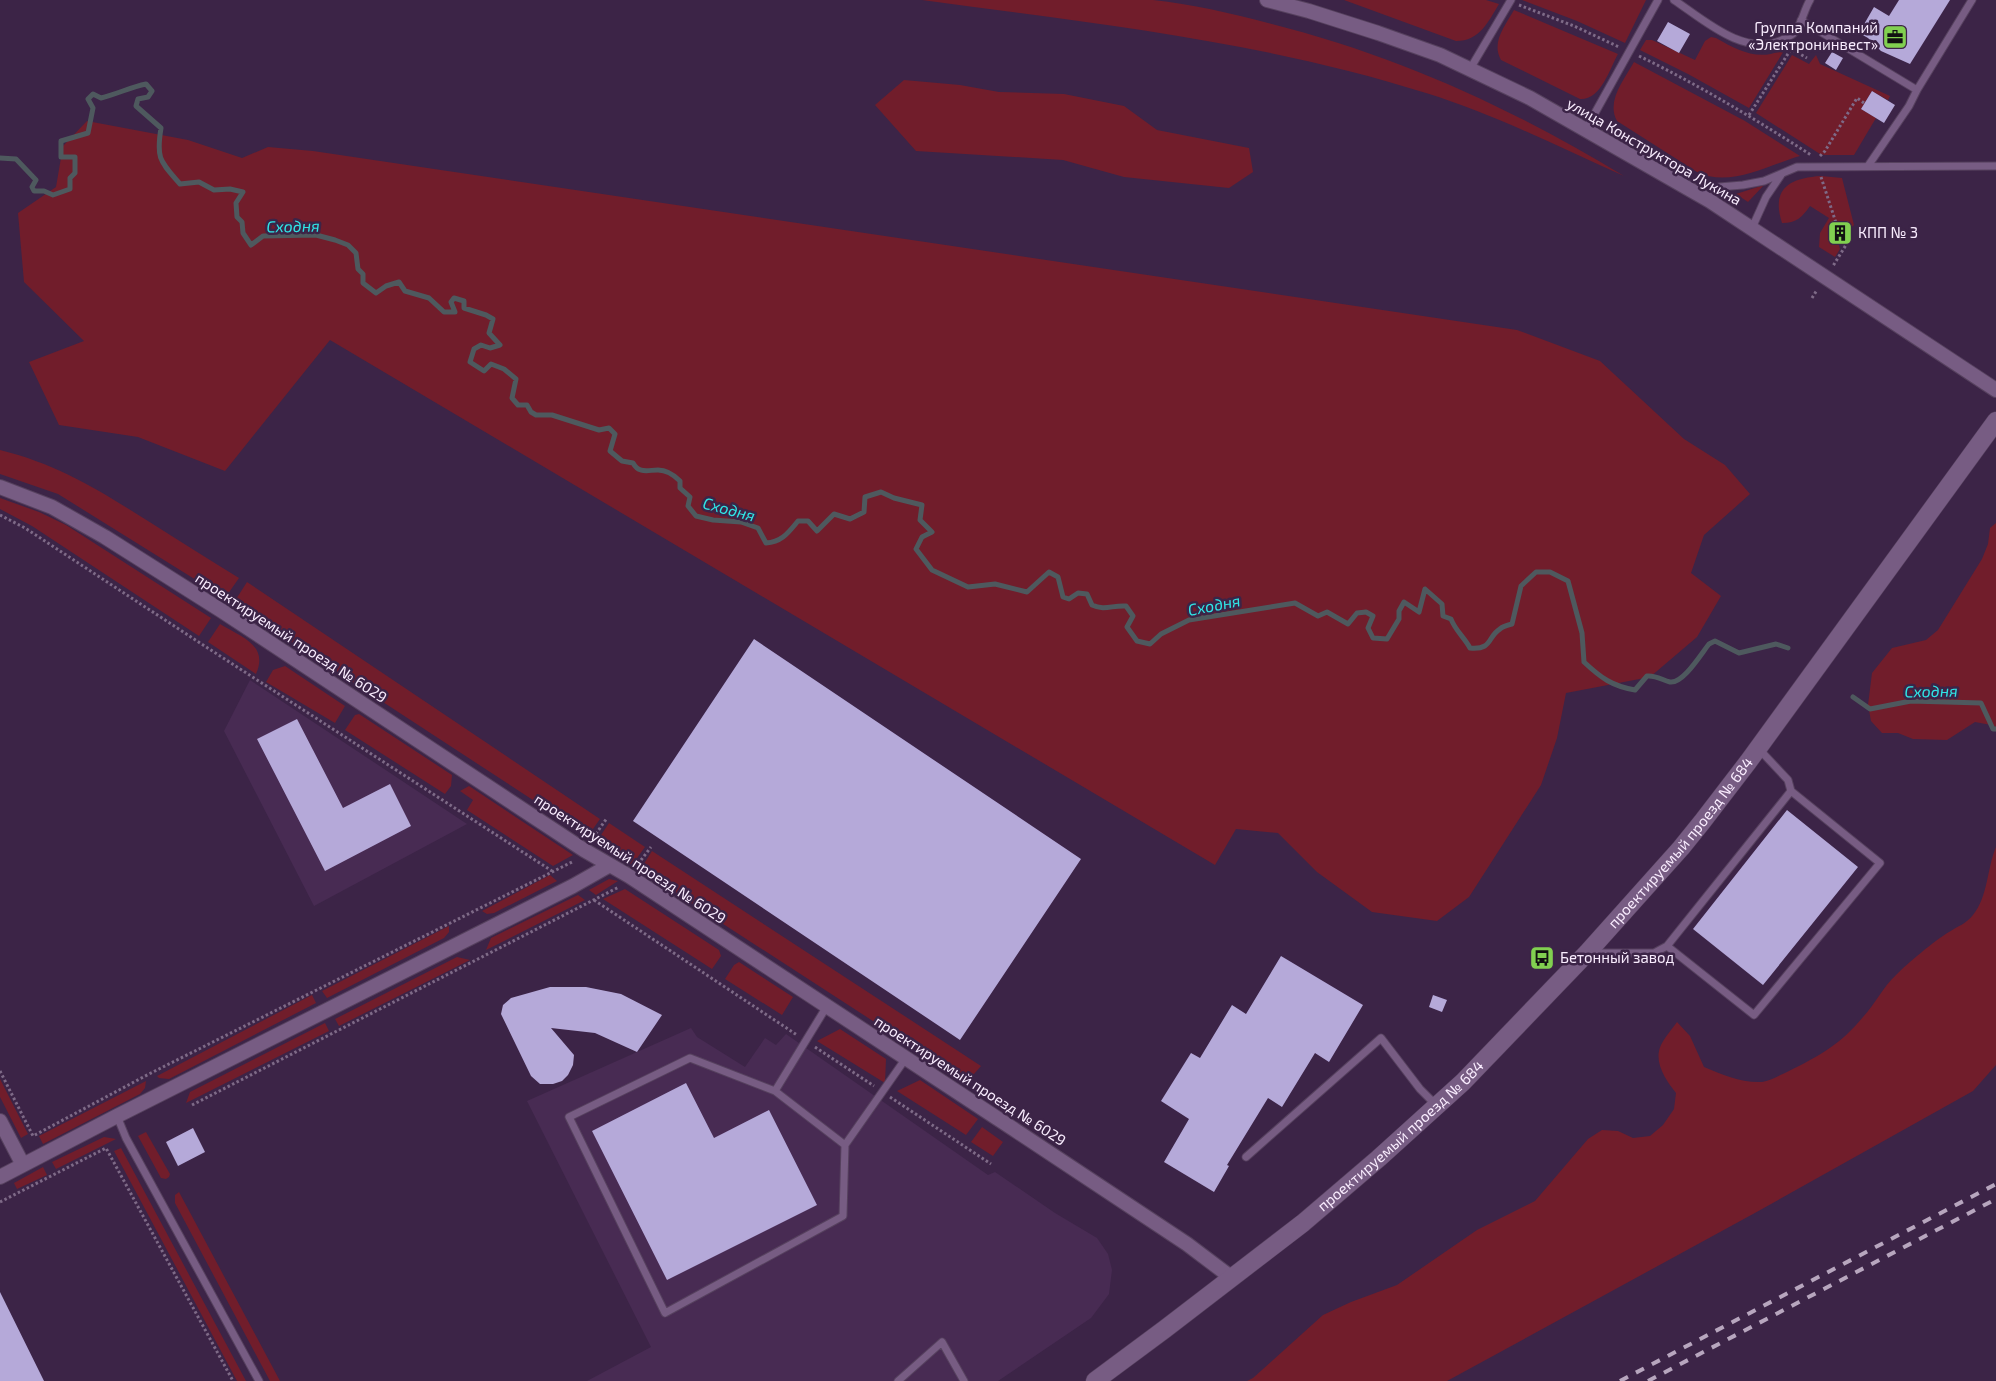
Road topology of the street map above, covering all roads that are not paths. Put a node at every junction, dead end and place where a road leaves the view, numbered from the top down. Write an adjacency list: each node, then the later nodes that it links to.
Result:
1 (1267, 0): 8 (street, улица Конструктора Лукина)
2 (1510, 0): 8 (lane)
3 (1658, 0): 10 (lane)
4 (1674, 0): 7 (lane)
5 (1810, 0): 7 (lane)
6 (1972, 0): 9 (lane)
7 (1801, 20): 9 (lane)
8 (1470, 69): 10 (street, улица Конструктора Лукина)
9 (1917, 90): 11 (lane)
10 (1586, 129): 14 (street, улица Конструктора Лукина)
11 (1868, 166): 12 (lane); 13 (lane)
12 (1996, 166)
13 (1781, 174): 14 (lane); 15 (lane)
14 (1710, 201): 15 (street, улица Конструктора Лукина)
15 (1752, 228): 16 (street, улица Конструктора Лукина)
16 (1996, 390)
17 (1996, 421): 19 (street, проектируемый проезд № 684)
18 (0, 487): 21 (street, проектируемый проезд № 6029)
19 (1758, 748): 20 (lane); 23 (street, проектируемый проезд № 684)
20 (1791, 791): 22 (lane); 22 (lane)
21 (610, 865): 24 (street, проектируемый проезд № 6029); 28 (street)
22 (1667, 946): 23 (lane)
23 (1587, 953): 27 (street, проектируемый проезд № 684)
24 (827, 1006): 25 (street, проектируемый проезд № 6029); 26 (lane)
25 (906, 1058): 30 (lane); 34 (street, проектируемый проезд № 6029)
26 (775, 1091): 30 (lane); 30 (lane)
27 (1437, 1106): 31 (lane); 34 (street, проектируемый проезд № 684)
28 (117, 1116): 32 (street); 35 (lane)
29 (0, 1121): 32 (street)
30 (845, 1145)
31 (1246, 1157)
32 (23, 1166): 33 (street)
33 (0, 1177)
34 (1232, 1278): 38 (street, проектируемый проезд № 684)
35 (258, 1381)
36 (898, 1381): 37 (lane)
37 (964, 1381)
38 (1095, 1381)

